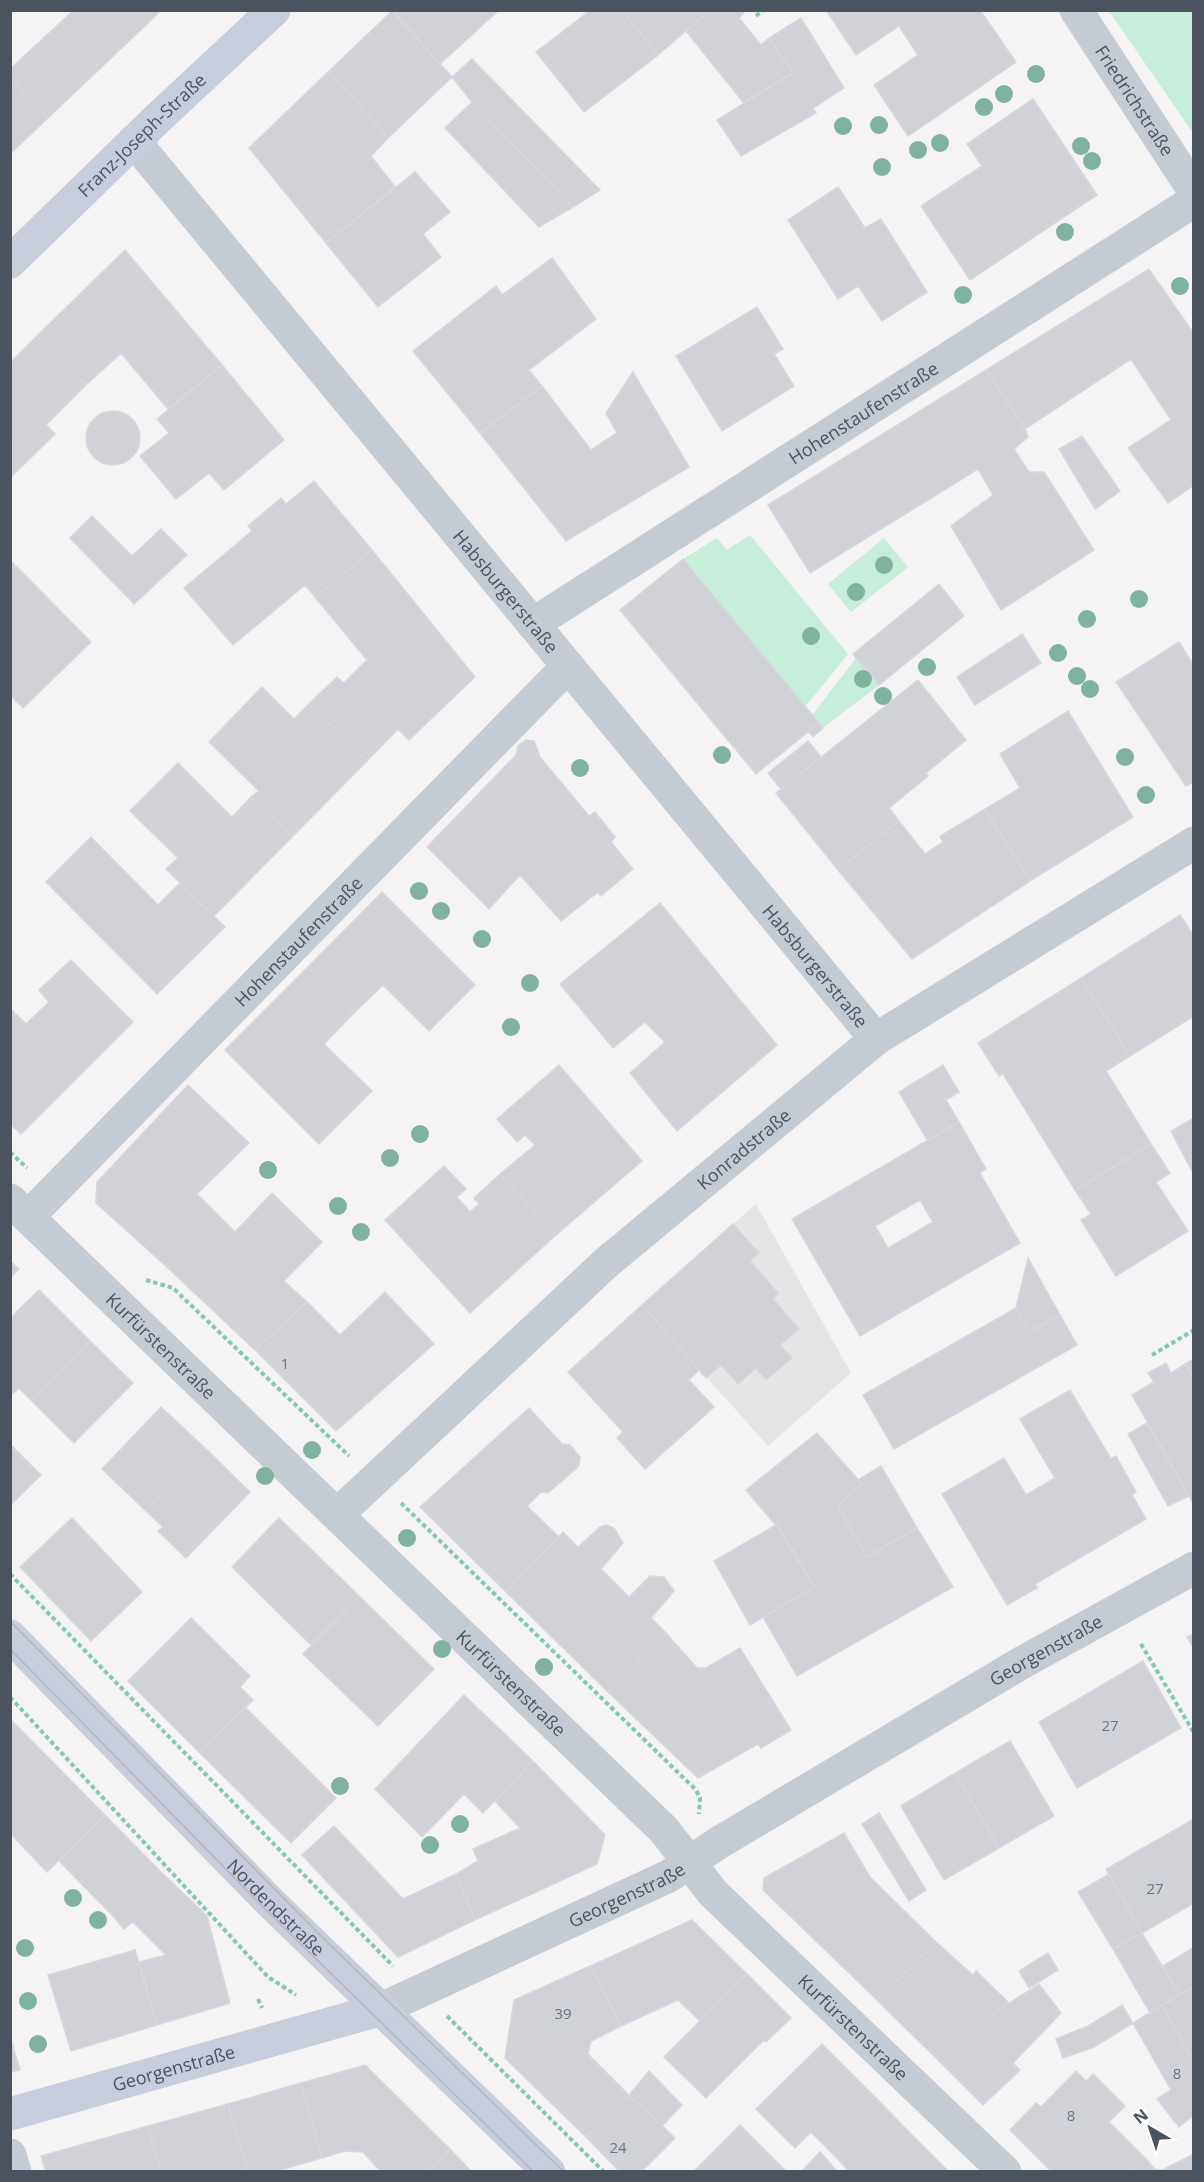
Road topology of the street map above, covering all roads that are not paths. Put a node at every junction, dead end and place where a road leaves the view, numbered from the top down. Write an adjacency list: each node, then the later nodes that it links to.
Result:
1 (274, 10): 3 (main road, Franz-Joseph-Straße)
2 (1076, 10): 4 (street, Friedrichstraße)
3 (134, 141): 6 (main road, Franz-Joseph-Straße); 7 (street, Habsburgerstraße)
4 (1194, 191)
5 (1194, 201): 7 (street, Hohenstaufenstraße)
6 (10, 262)
7 (533, 624): 8 (street, Habsburgerstraße)
8 (568, 666): 10 (street, Habsburgerstraße); 11 (street, Hohenstaufenstraße)
9 (1194, 843): 10 (street, Konradstraße)
10 (876, 1039): 12 (street, Konradstraße)
11 (19, 1208): 12 (street, Kurfürstenstraße)
12 (338, 1514): 15 (street, Kurfürstenstraße)
13 (1194, 1568): 15 (street, Georgenstraße)
14 (10, 1636): 16 (main road, Nordendstraße)
15 (690, 1862): 16 (street, Georgenstraße); 21 (street, Kurfürstenstraße)
16 (379, 2010): 17 (main road, Georgenstraße); 20 (main road, Nordendstraße)
17 (10, 2114)
18 (10, 2155): 19 (street)
19 (15, 2172)
20 (549, 2172)
21 (1005, 2172)

